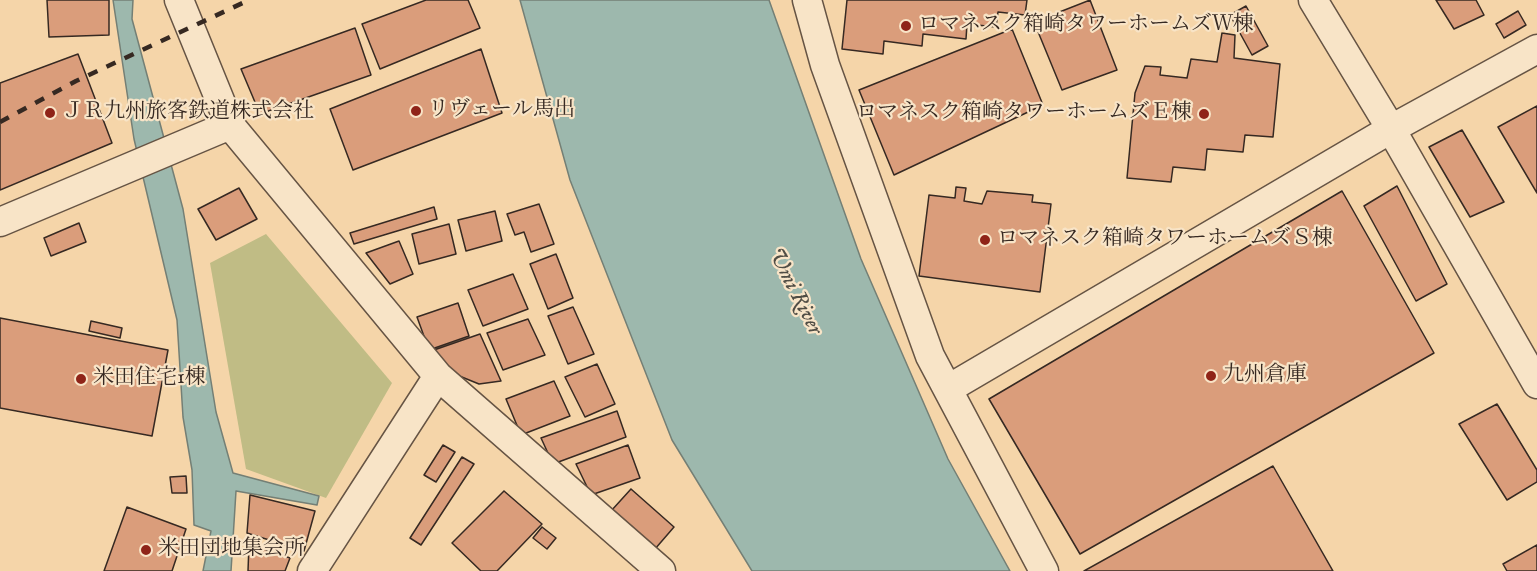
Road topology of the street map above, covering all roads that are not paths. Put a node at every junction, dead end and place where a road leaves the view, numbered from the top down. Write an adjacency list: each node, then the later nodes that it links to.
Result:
1 (179, 0): 5 (street)
2 (807, 0): 10 (street)
3 (1313, 0): 6 (street)
4 (1537, 49): 6 (street)
5 (230, 125): 7 (street); 8 (street)
6 (1391, 129): 9 (street); 10 (street)
7 (0, 222)
8 (438, 376): 11 (street); 12 (street)
9 (1537, 384)
10 (948, 389): 13 (street)
11 (312, 571)
12 (661, 571)
13 (1044, 571)

